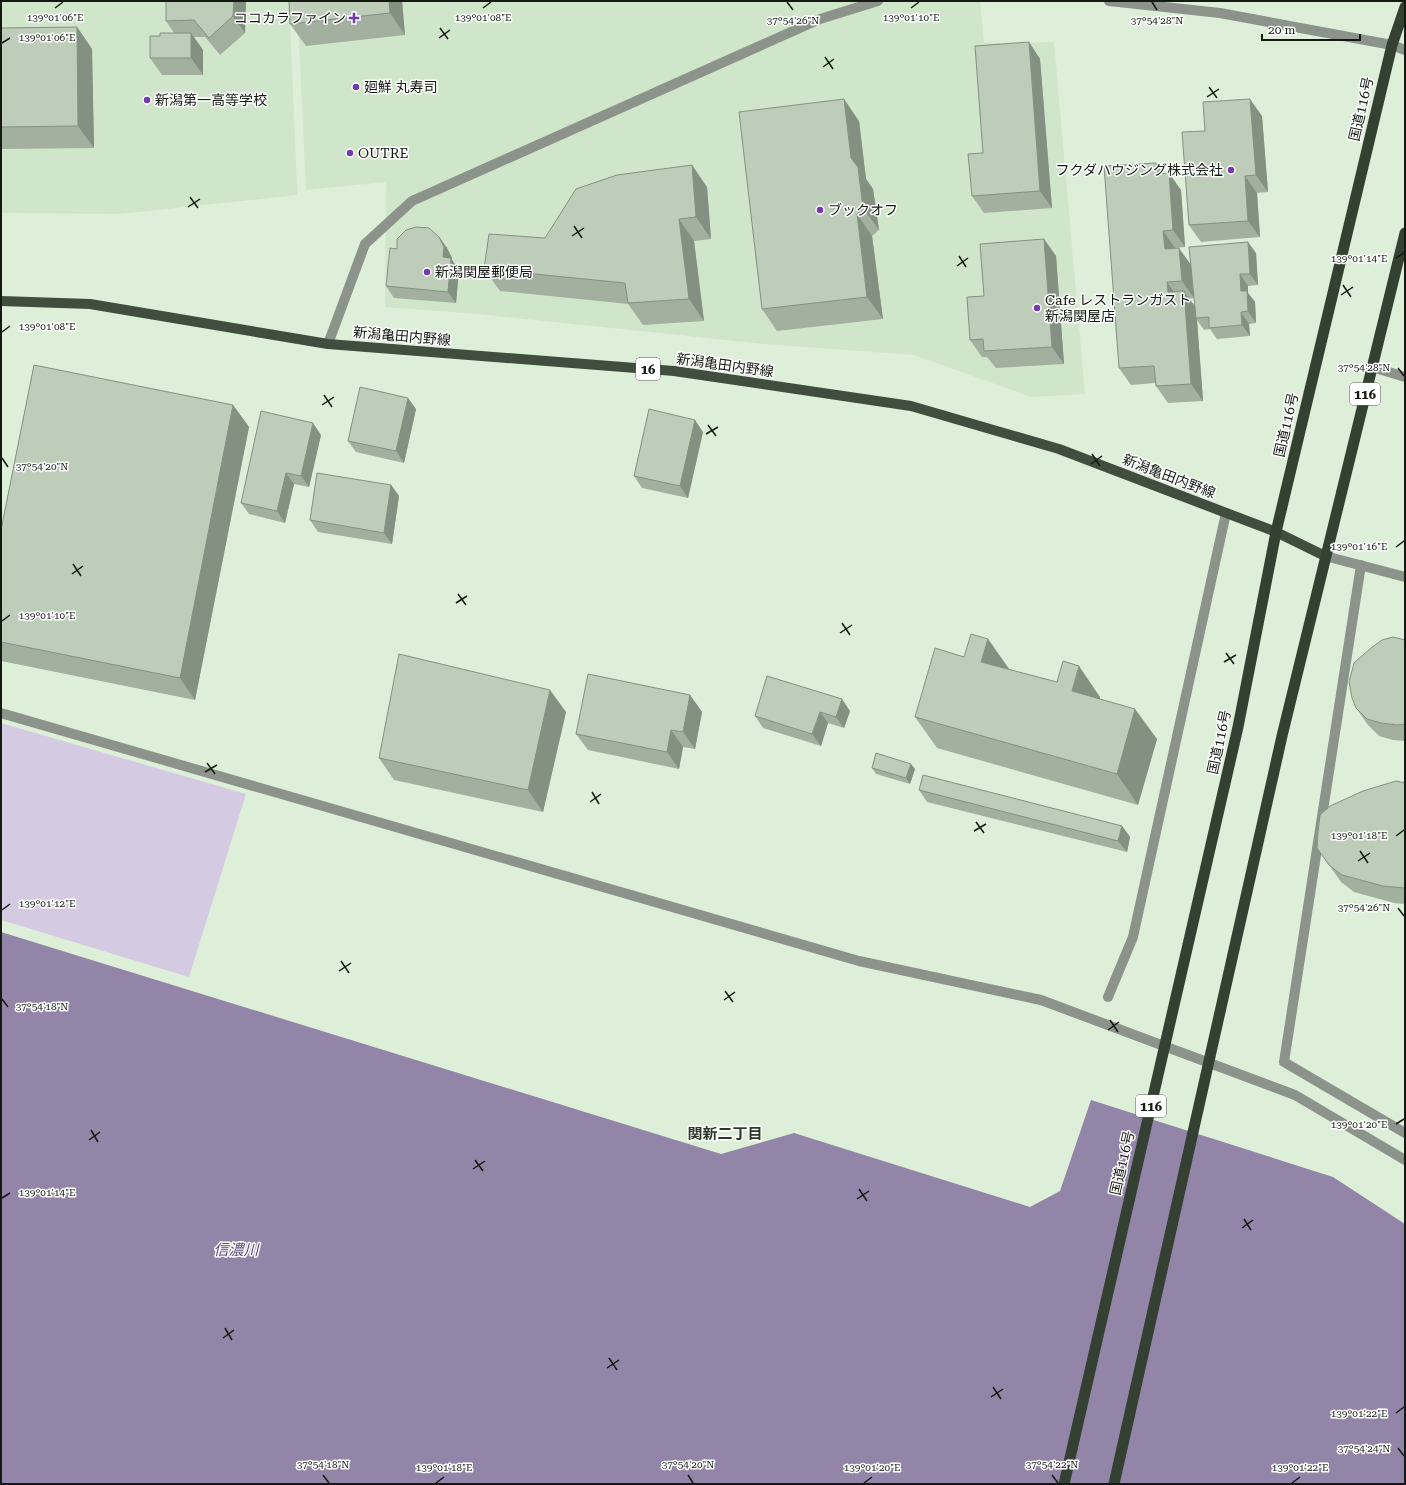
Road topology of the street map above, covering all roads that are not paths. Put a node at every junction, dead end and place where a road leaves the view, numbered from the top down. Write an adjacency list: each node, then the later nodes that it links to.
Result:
1 (878, 1): 8 (street)
2 (1109, 1): 4 (street)
3 (1405, 7): 4 (highway, 国道116号 / 116)
4 (1392, 45): 5 (street); 12 (highway, 国道116号 / 116)
5 (1405, 50)
6 (1405, 232): 9 (highway, 116)
7 (1, 301): 8 (main road, 新潟亀田内野線 / 16)
8 (328, 344): 11 (main road, 新潟亀田内野線 / 16)
9 (1372, 367): 10 (street); 13 (highway, 116)
10 (1405, 377)
11 (1226, 513): 12 (main road, 新潟亀田内野線 / 16); 17 (street)
12 (1276, 532): 13 (main road, 新潟亀田内野線 / 16); 20 (highway, 国道116号 / 116)
13 (1325, 556): 14 (street); 21 (highway, 116)
14 (1361, 565): 15 (street); 18 (street)
15 (1405, 577)
16 (1, 713): 19 (street)
17 (1108, 997)
18 (1405, 1133)
19 (1405, 1160)
20 (1064, 1484)
21 (1114, 1484)

